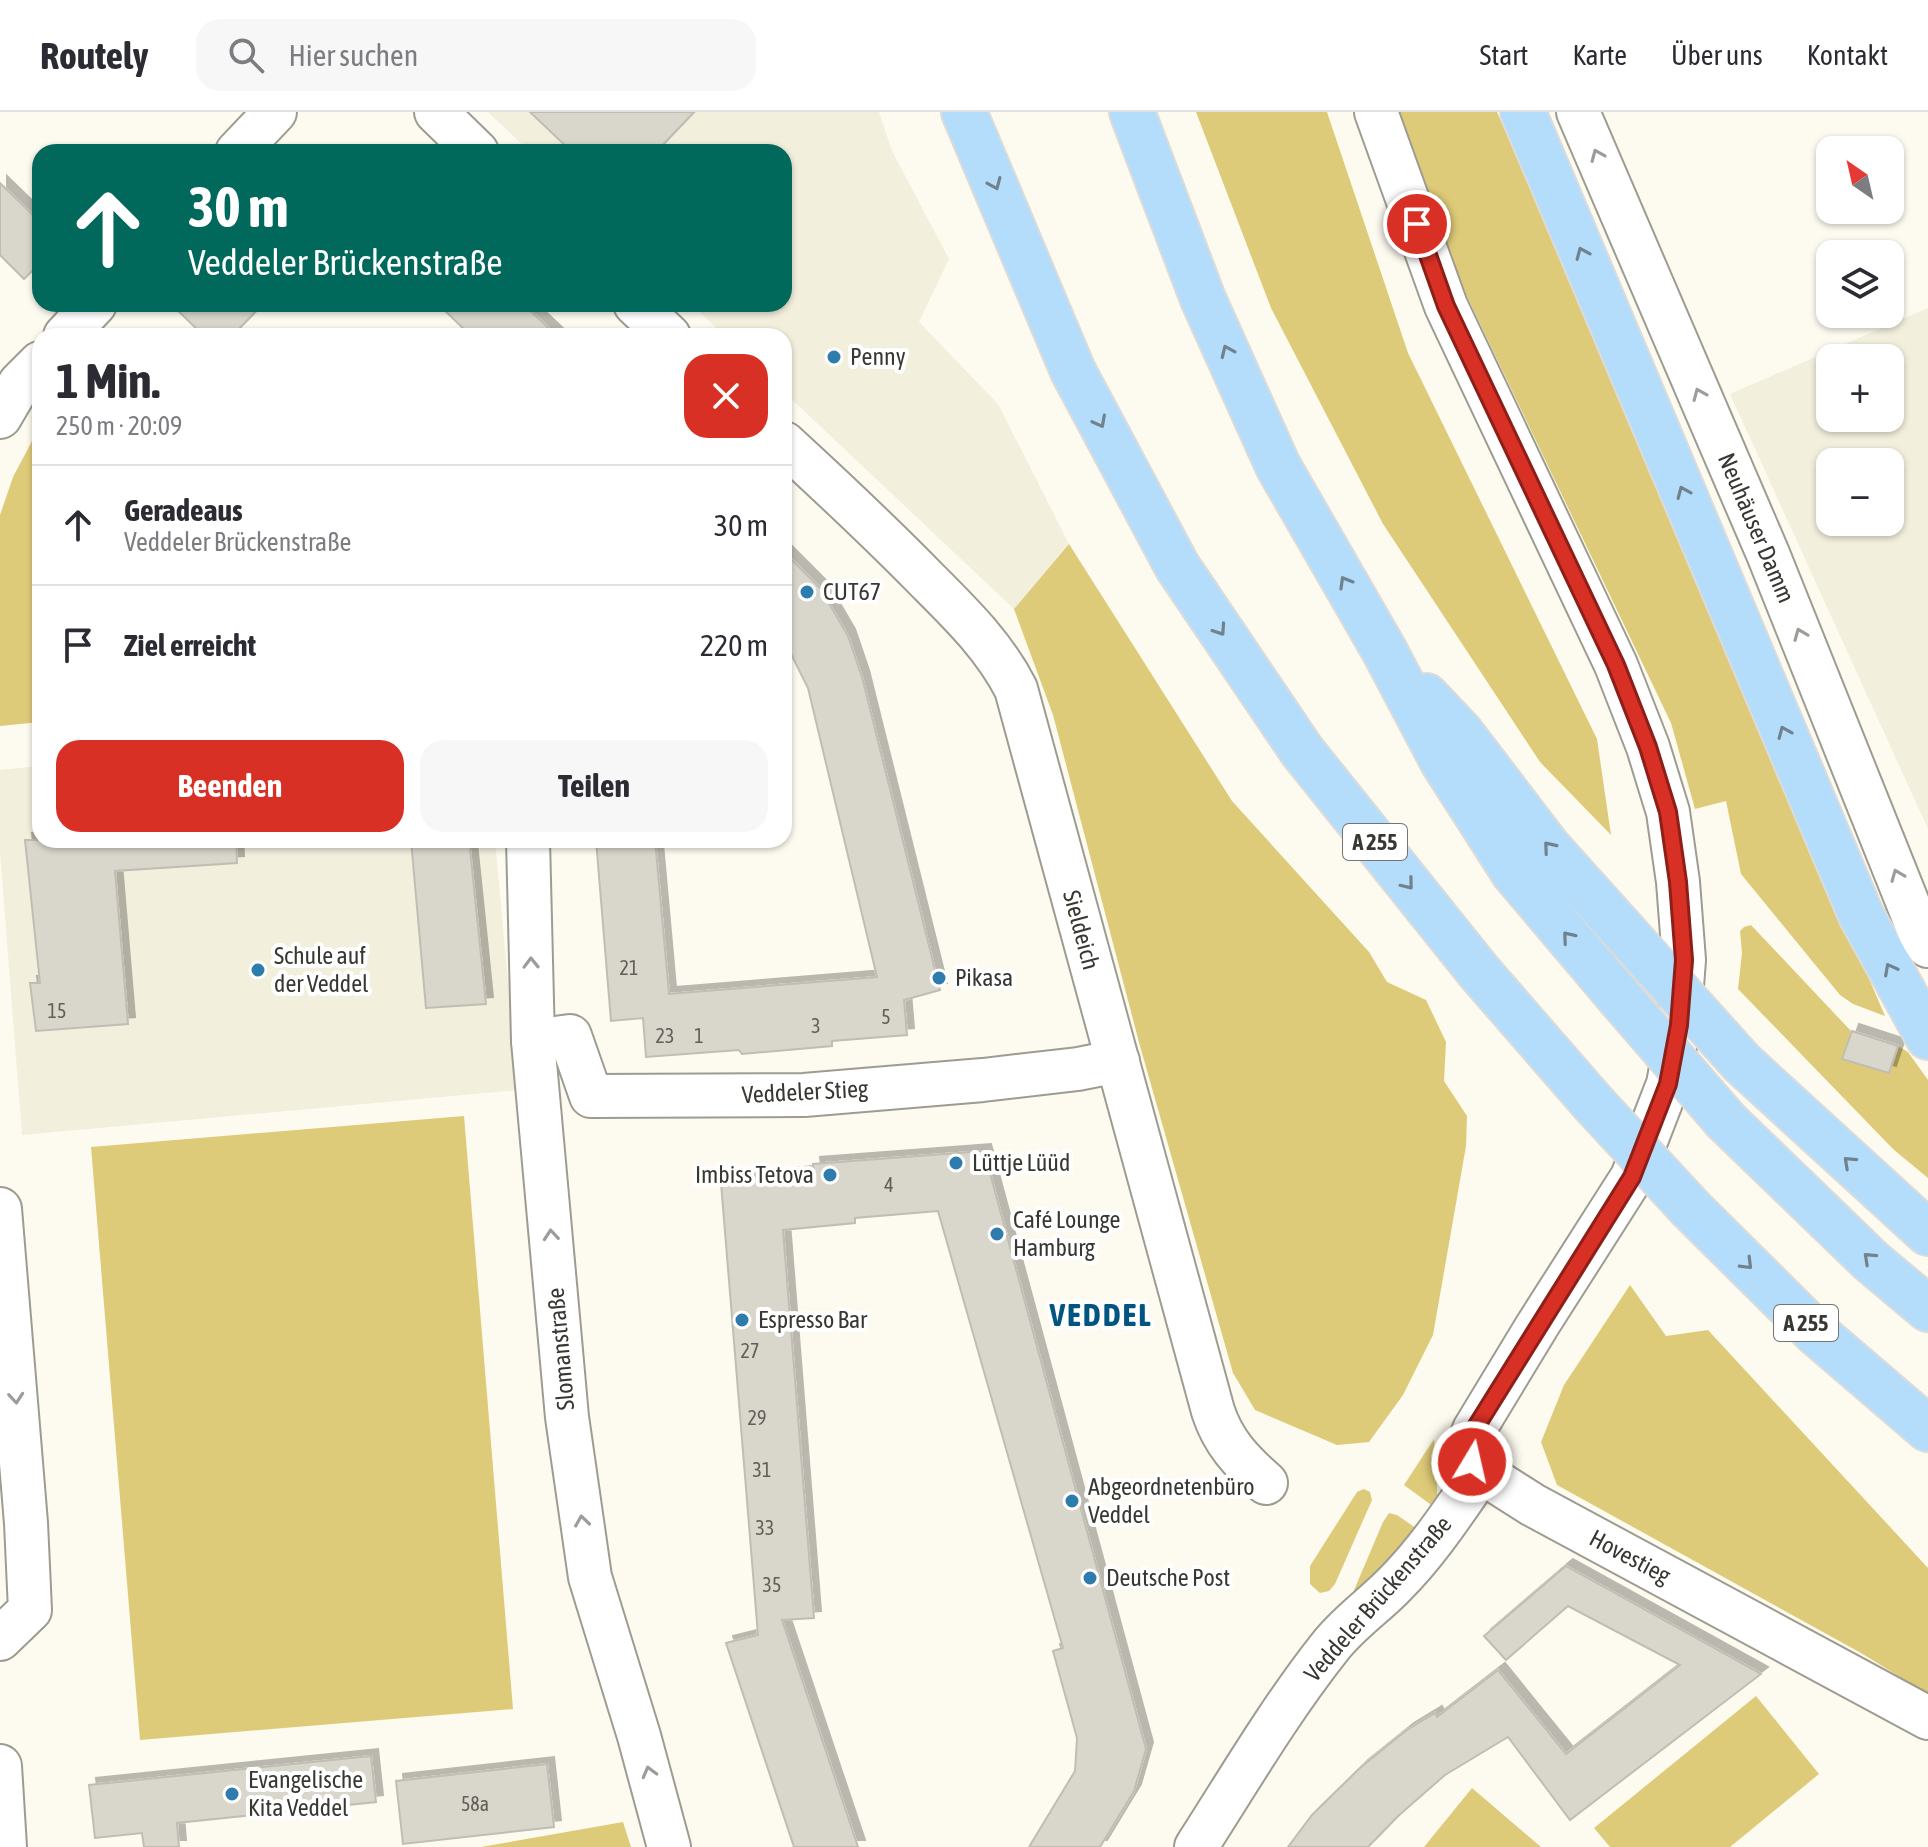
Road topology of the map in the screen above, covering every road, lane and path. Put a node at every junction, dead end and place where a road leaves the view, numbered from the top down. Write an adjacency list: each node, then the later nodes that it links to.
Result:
1 (275, 112): 8 (street)
2 (436, 112): 9 (street)
3 (964, 112): 26 (highway, A 255, one-way to 26, bridge)
4 (1132, 112): 17 (highway, one-way to 4)
5 (1523, 112): 20 (highway, one-way to 5)
6 (1578, 112): 19 (street, Neuhäuser Damm, one-way to 6)
7 (1377, 113): 27 (street)
8 (245, 144)
9 (469, 144)
10 (88, 312): 12 (street)
11 (644, 312): 13 (street)
12 (72, 328)
13 (660, 328)
14 (32, 371): 15 (street)
15 (0, 417)
16 (792, 450): 22 (street, Sieldeich)
17 (1384, 650): 24 (highway, one-way to 17, bridge); 25 (highway, one-way to 17, bridge)
18 (528, 848): 21 (street, Slomanstraße, one-way to 18)
19 (1928, 946)
20 (1928, 1037)
21 (533, 1041): 22 (street, Veddeler Stieg); 33 (street, Slomanstraße, one-way to 21)
22 (1118, 1061): 28 (street, Sieldeich)
23 (0, 1209): 29 (street, one-way to 29)
24 (1928, 1233)
25 (1928, 1309)
26 (1928, 1429)
27 (1481, 1472): 30 (street, Hovestieg); 34 (street, Veddeler Brückenstraße)
28 (1266, 1483)
29 (0, 1639)
30 (1928, 1718)
31 (0, 1766): 32 (street)
32 (5, 1847)
33 (669, 1847)
34 (1196, 1847)

